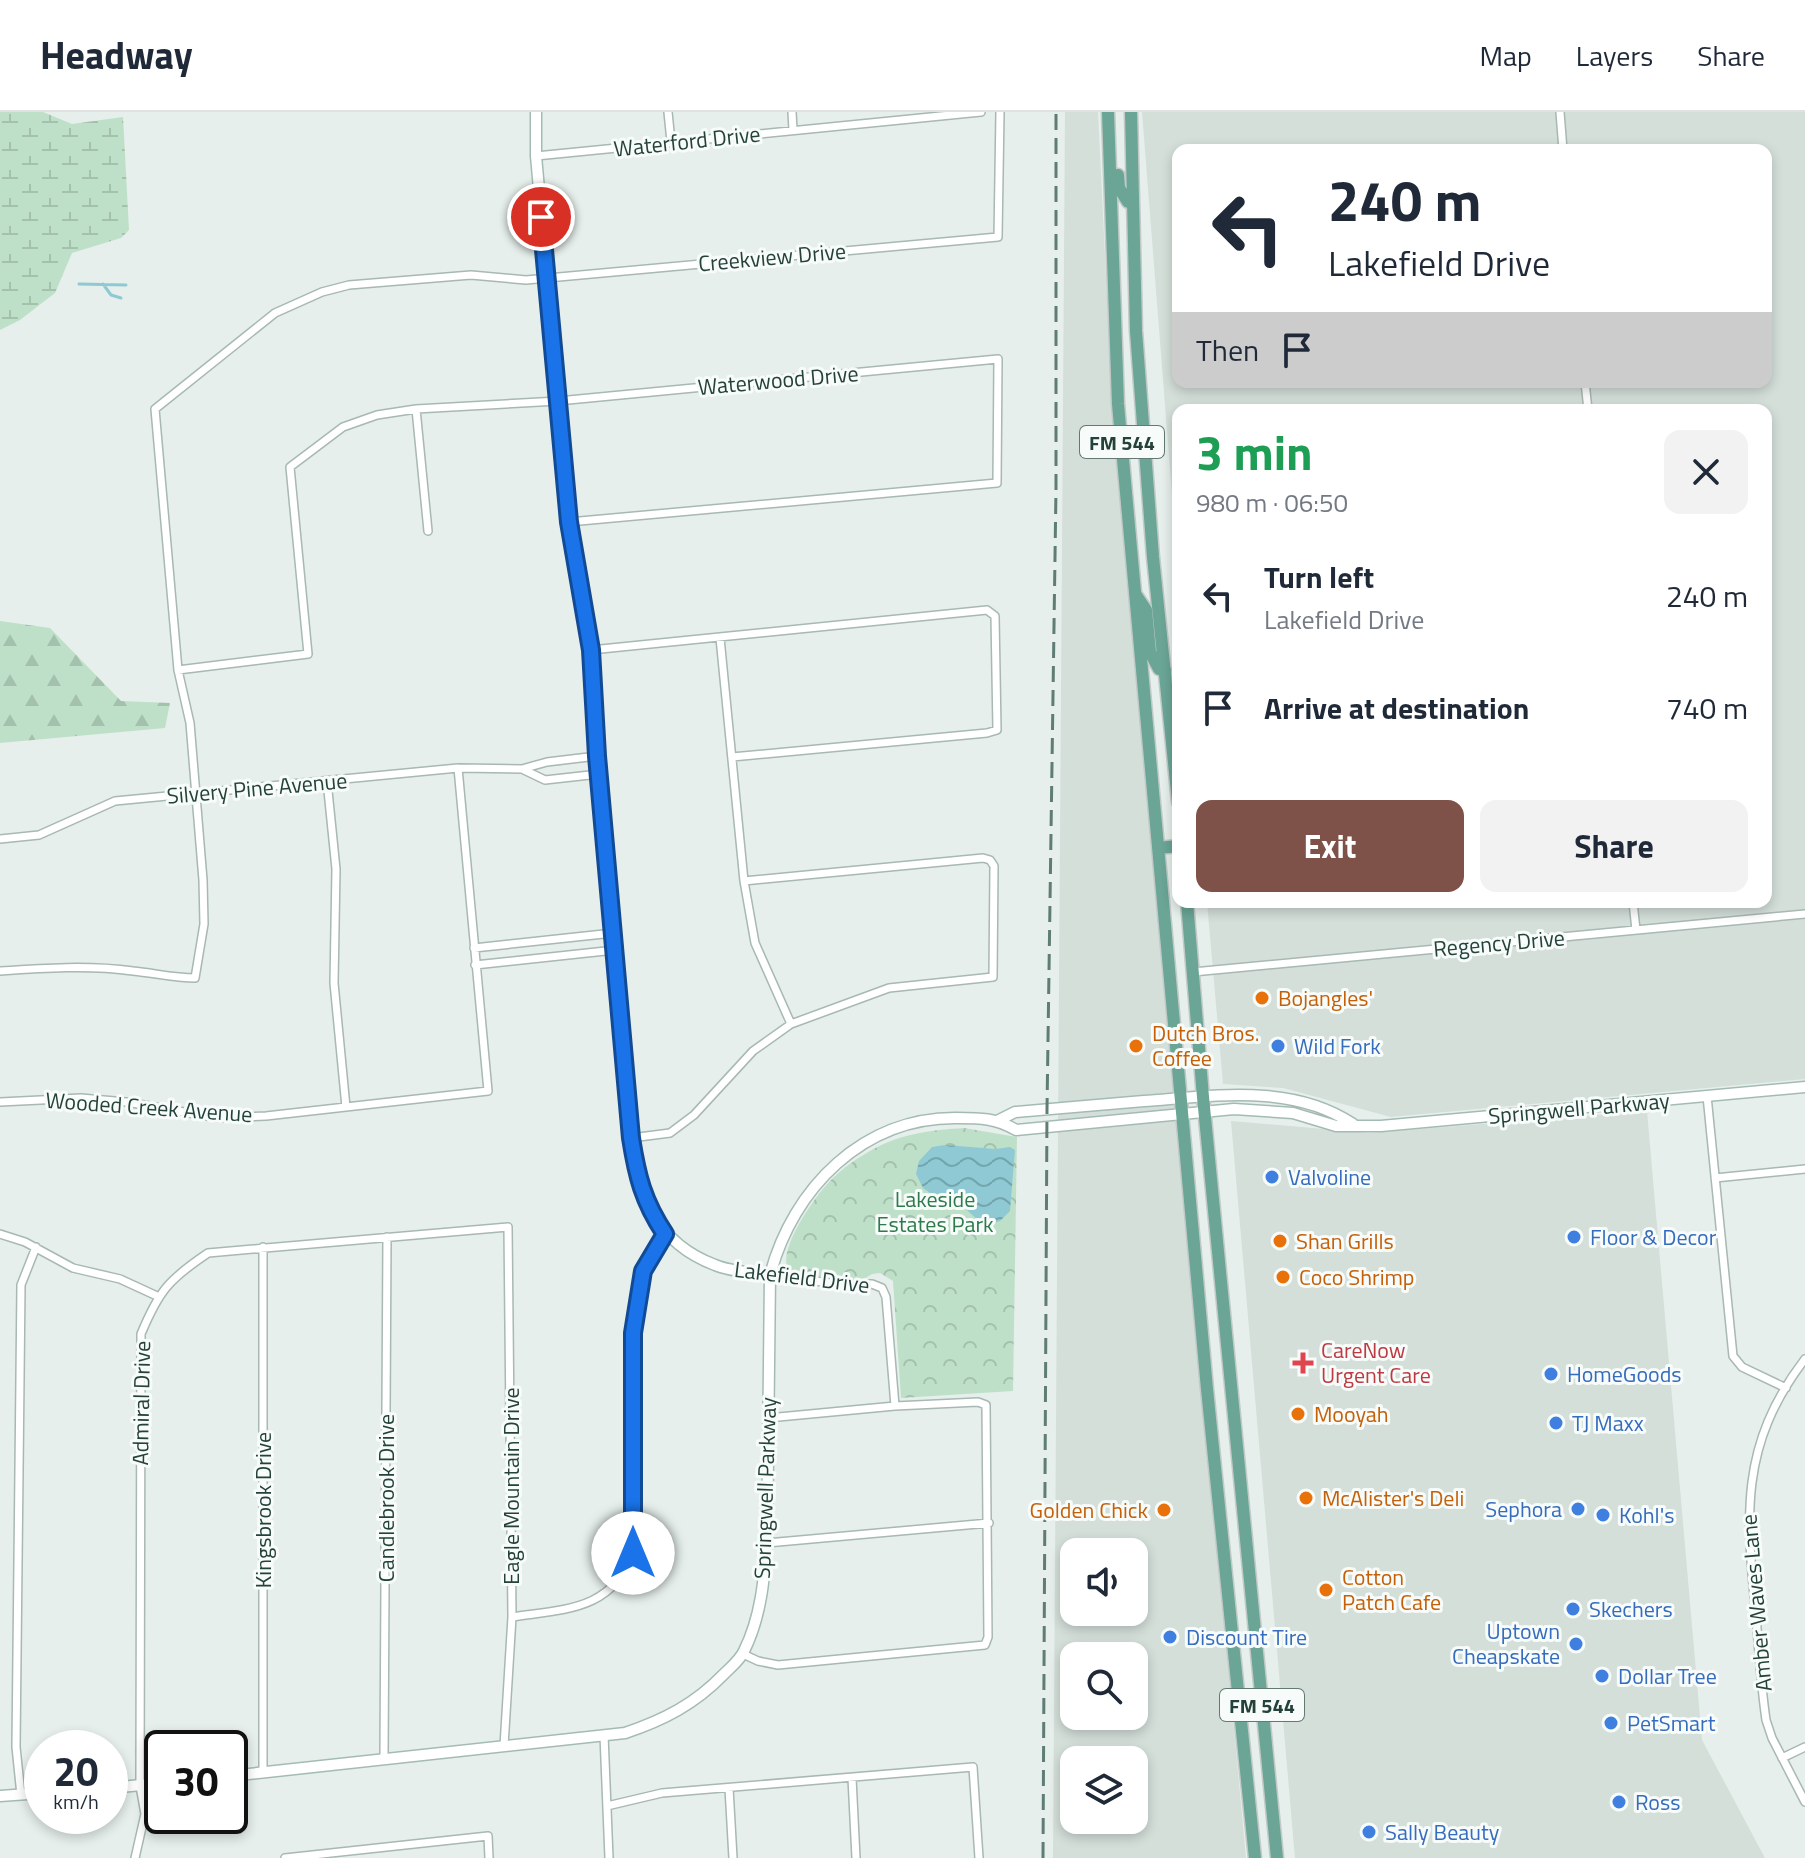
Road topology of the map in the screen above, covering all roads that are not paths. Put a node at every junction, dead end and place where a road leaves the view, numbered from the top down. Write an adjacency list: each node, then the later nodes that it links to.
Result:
1 (536, 112): 14 (street, Lakefield Drive)
2 (668, 112): 12 (street)
3 (792, 112): 11 (street)
4 (981, 112): 9 (street, Waterford Drive)
5 (1000, 112): 16 (street, Creekview Drive)
6 (1108, 112): 10 (main road, FM 544 / FM 544)
7 (1131, 112): 15 (main road, FM 544 / FM 544)
8 (1560, 112): 13 (street)
9 (952, 114): 11 (street, Waterford Drive)
10 (1109, 129): 15 (main road); 21 (main road, FM 544 / FM 544)
11 (793, 130): 12 (street, Waterford Drive)
12 (671, 142): 14 (street, Waterford Drive)
13 (1563, 144)
14 (536, 156): 16 (street, Lakefield Drive)
15 (1133, 202): 25 (main road, FM 544 / FM 544)
16 (546, 277): 17 (street, Lakefield Drive); 24 (street, Creekview Drive)
17 (558, 401): 18 (street, Waterwood Drive); 19 (street, Lakefield Drive); 19 (street, Waterwood Drive)
18 (416, 409): 20 (street); 24 (street, Waterwood Drive)
19 (569, 522): 23 (street, Lakefield Drive)
20 (428, 531)
21 (1135, 592): 25 (main road); 36 (main road, FM 544 / FM 544)
22 (720, 638): 23 (street); 28 (street); 28 (street)
23 (591, 650): 27 (street, Lakefield Drive)
24 (178, 670): 33 (street)
25 (1165, 670): 26 (main road, FM 544 / FM 544)
26 (1172, 741)
27 (597, 756): 30 (street, Silvery Pine Avenue); 31 (street, Lakefield Drive)
28 (732, 757): 37 (street)
29 (458, 768): 30 (street, Silvery Pine Avenue); 32 (street, Silvery Pine Avenue); 43 (street)
30 (522, 769): 31 (street, Silvery Pine Avenue)
31 (599, 774): 42 (street, Lakefield Drive)
32 (327, 781): 33 (street, Silvery Pine Avenue); 54 (street)
33 (194, 794): 34 (street, Silvery Pine Avenue); 46 (street)
34 (0, 839)
35 (1172, 847): 36 (main road)
36 (1158, 848): 52 (main road, FM 544 / FM 544)
37 (744, 881): 48 (street); 48 (street)
38 (1188, 908): 47 (main road, FM 544 / FM 544)
39 (1634, 908): 41 (street)
40 (1805, 914): 41 (street, Regency Drive)
41 (1636, 930): 47 (street, Regency Drive)
42 (613, 933): 43 (street); 44 (street, Lakefield Drive)
43 (474, 948): 45 (street)
44 (615, 950): 45 (street); 61 (street, Lakefield Drive)
45 (475, 965): 54 (street, Wooded Creek Avenue)
46 (0, 971)
47 (1193, 972): 51 (main road, FM 544 / FM 544)
48 (791, 1024): 61 (street)
49 (1805, 1087): 50 (street, Springwell Parkway)
50 (1707, 1096): 59 (street, Springwell Parkway); 63 (street)
51 (1203, 1097): 52 (street, Springwell Parkway); 56 (main road, FM 544 / FM 544); 59 (street, Springwell Parkway)
52 (1181, 1098): 55 (street, Springwell Parkway); 57 (main road, FM 544 / FM 544)
53 (0, 1102): 54 (street, Wooded Creek Avenue)
54 (346, 1107)
55 (1074, 1107): 58 (street, Springwell Parkway); 60 (street)
56 (1204, 1112): 57 (street, Springwell Parkway); 59 (street, Springwell Parkway); 72 (main road, FM 544 / FM 544)
57 (1183, 1115): 60 (street, Springwell Parkway); 73 (main road, FM 544 / FM 544)
58 (999, 1120): 60 (street, Springwell Parkway); 70 (street, Springwell Parkway)
59 (1353, 1124)
60 (1076, 1126)
61 (631, 1138): 66 (street, Lakefield Drive)
62 (1805, 1169): 63 (street)
63 (1715, 1178): 75 (street)
64 (508, 1227): 67 (street, Admiral Drive); 82 (street, Eagle Mountain Drive)
65 (0, 1234): 68 (street)
66 (665, 1234): 70 (street, Lakefield Drive); 82 (street)
67 (387, 1237): 69 (street, Admiral Drive); 88 (street, Candlebrook Drive)
68 (36, 1247): 71 (street); 98 (street)
69 (263, 1247): 71 (street, Admiral Drive); 89 (street, Kingsbrook Drive)
70 (770, 1275): 76 (street, Lakefield Drive); 77 (street, Springwell Parkway)
71 (157, 1296): 94 (street, Admiral Drive)
72 (1227, 1328): 73 (main road); 80 (main road, FM 544 / FM 544)
73 (1203, 1330): 81 (main road, FM 544 / FM 544)
74 (1805, 1359): 75 (street, Amber Waves Lane)
75 (1786, 1388): 87 (street, Amber Waves Lane)
76 (895, 1406): 77 (street); 78 (street)
77 (768, 1418): 79 (street, Springwell Parkway)
78 (989, 1523): 79 (street); 83 (street)
79 (767, 1543): 83 (street, Springwell Parkway)
80 (1248, 1547): 81 (main road); 93 (main road, FM 544 / FM 544)
81 (1224, 1549): 96 (main road, FM 544 / FM 544)
82 (512, 1617): 85 (street, Eagle Mountain Drive)
83 (743, 1654): 84 (street, Springwell Parkway)
84 (604, 1735): 85 (street, Springwell Parkway); 102 (street)
85 (504, 1746): 88 (street, Springwell Parkway)
86 (1805, 1747): 87 (street)
87 (1782, 1758): 101 (street, Amber Waves Lane)
88 (384, 1759): 89 (street, Springwell Parkway)
89 (263, 1773): 90 (street, Springwell Parkway)
90 (248, 1774)
91 (852, 1778): 97 (street); 109 (street); 110 (street)
92 (144, 1785): 94 (street)
93 (1270, 1785): 96 (main road); 112 (main road, FM 544 / FM 544)
94 (140, 1786): 95 (street); 104 (street, Admiral Drive)
95 (128, 1787)
96 (1248, 1787): 111 (main road, FM 544 / FM 544)
97 (729, 1788): 102 (street); 108 (street)
98 (21, 1795): 99 (street); 100 (street)
99 (24, 1795)
100 (0, 1796)
101 (1805, 1802)
102 (607, 1806): 107 (street)
103 (366, 1854): 105 (street); 106 (street)
104 (135, 1858)
105 (285, 1858)
106 (489, 1858)
107 (609, 1858)
108 (733, 1858)
109 (856, 1858)
110 (979, 1858)
111 (1255, 1858)
112 (1277, 1858)

